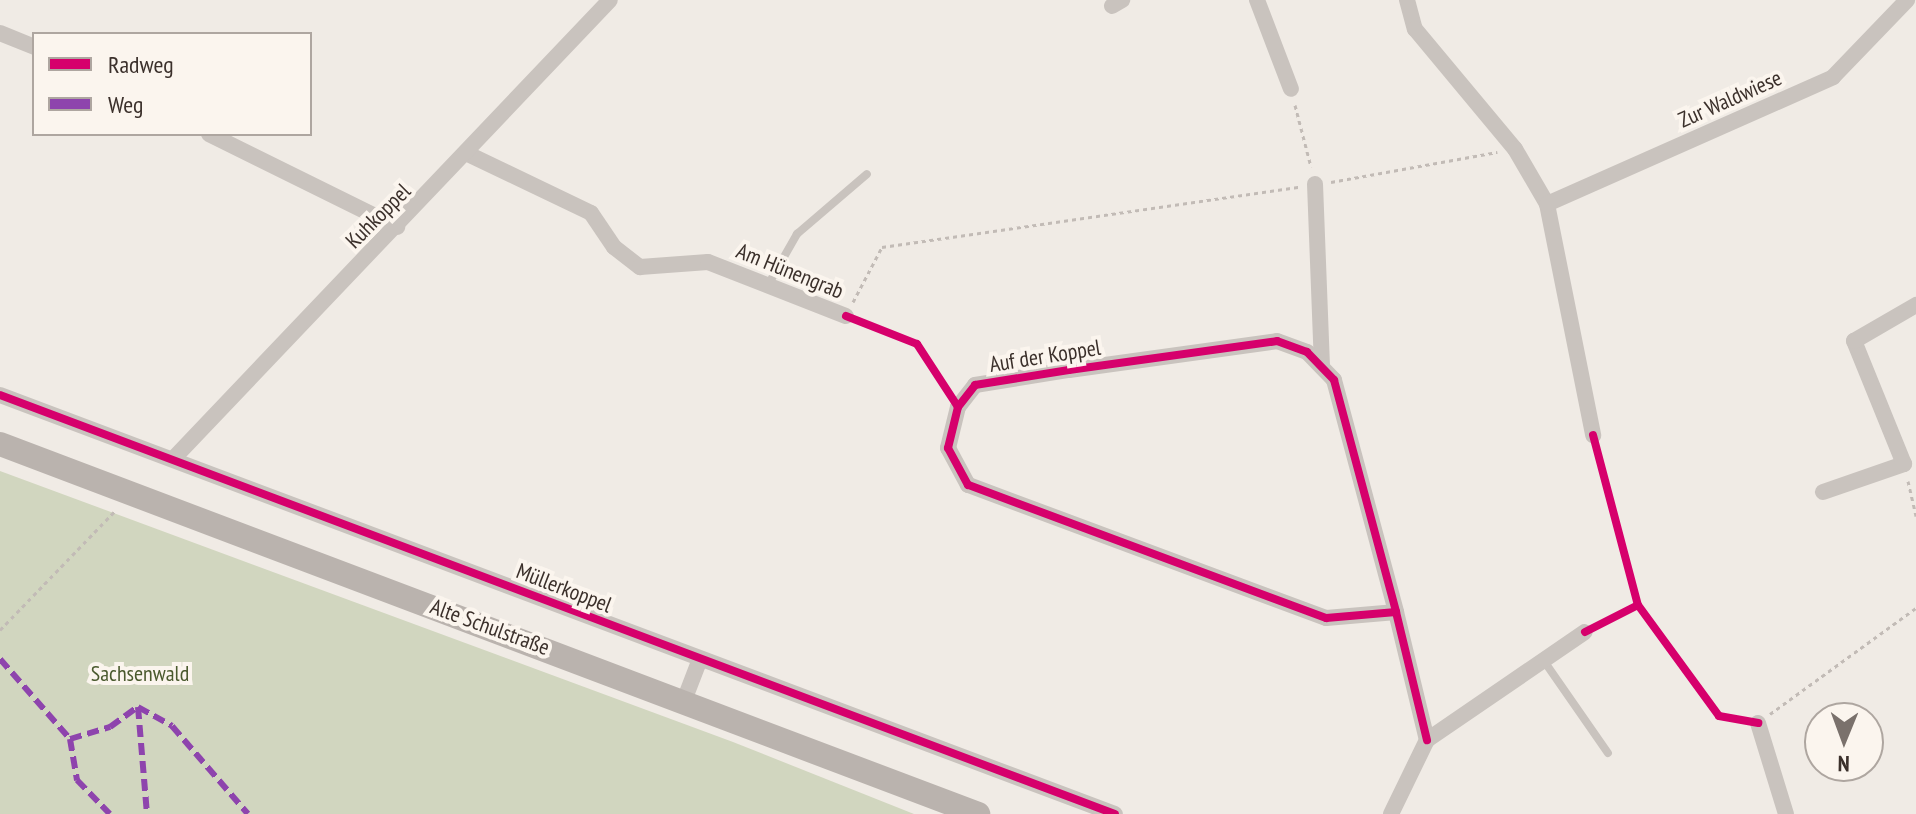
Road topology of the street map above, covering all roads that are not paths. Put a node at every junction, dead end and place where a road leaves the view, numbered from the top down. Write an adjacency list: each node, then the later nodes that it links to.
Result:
1 (610, 0): 9 (street, Kuhkoppel)
2 (1257, 0): 7 (street)
3 (1407, 0): 12 (street)
4 (1907, 0): 12 (street, Zur Waldwiese)
5 (0, 33): 6 (street)
6 (32, 46)
7 (1291, 89)
8 (213, 136): 13 (street)
9 (470, 155): 13 (street, Kuhkoppel); 14 (street, Am Hünengrab)
10 (867, 174): 14 (lane)
11 (1315, 184): 17 (street)
12 (1547, 204): 19 (street)
13 (397, 227): 21 (street, Kuhkoppel)
14 (768, 286): 16 (street, Am Hünengrab)
15 (1916, 305): 22 (street)
16 (846, 316)
17 (1322, 367): 23 (street); 23 (street, Auf der Koppel)
18 (0, 395): 21 (street, Müllerkoppel)
19 (1593, 435)
20 (0, 444): 27 (main road, Alte Schulstraße)
21 (174, 458): 25 (street, Müllerkoppel)
22 (1823, 492)
23 (1396, 612): 29 (street)
24 (1585, 632): 26 (street)
25 (700, 659): 27 (street); 32 (street, Müllerkoppel)
26 (1543, 660): 29 (street); 30 (lane)
27 (685, 698): 31 (main road, Alte Schulstraße)
28 (1758, 723): 34 (street)
29 (1427, 740): 33 (street)
30 (1608, 753)
31 (978, 814)
32 (1115, 814)
33 (1391, 814)
34 (1786, 814)

